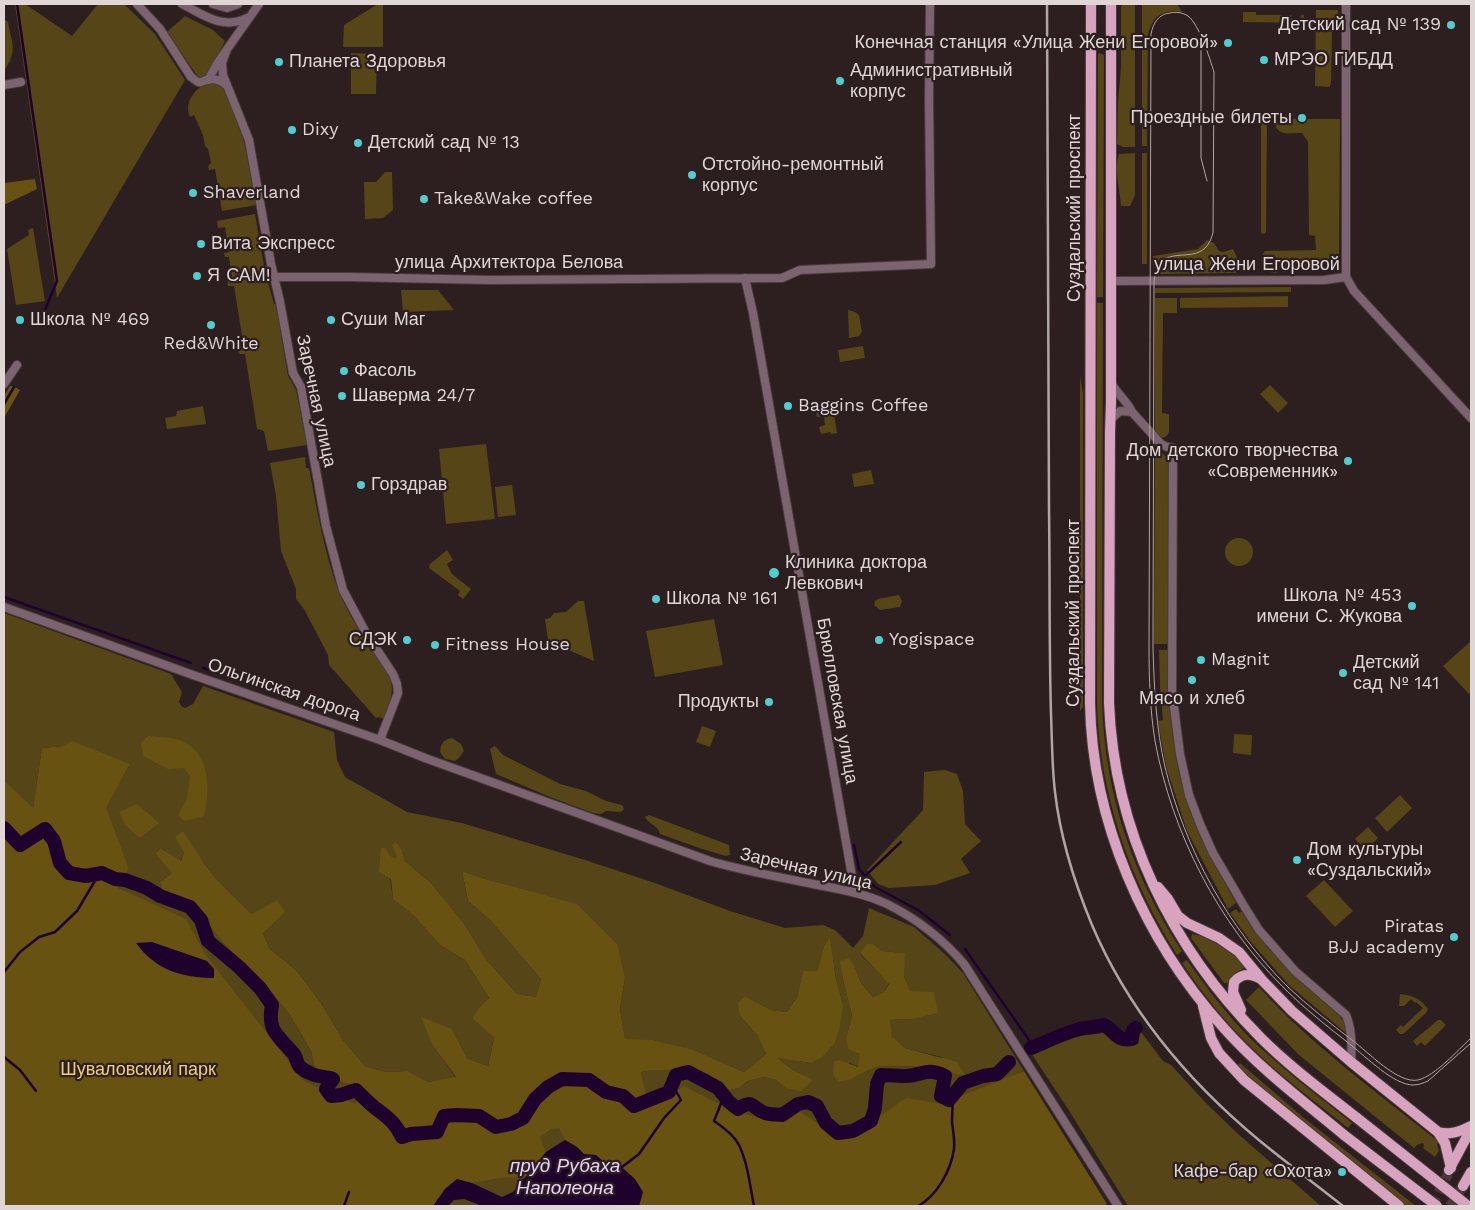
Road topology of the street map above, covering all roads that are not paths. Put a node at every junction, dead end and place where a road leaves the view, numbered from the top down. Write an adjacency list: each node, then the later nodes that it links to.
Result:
1 (137, 4): 14 (street)
2 (182, 4): 10 (street)
3 (213, 4): 4 (street)
4 (238, 4)
5 (258, 4): 10 (street)
6 (930, 4): 20 (street, улица Архитектора Белова)
7 (1091, 4): 12 (main road, Суздальский проспект)
8 (1111, 4): 13 (main road, Суздальский проспект)
9 (1346, 4): 19 (street)
10 (249, 17): 11 (street)
11 (227, 49): 14 (street); 17 (street, Заречная улица)
12 (1092, 50): 13 (main road); 34 (main road, Суздальский проспект)
13 (1111, 53): 21 (main road, Суздальский проспект)
14 (208, 80): 17 (street)
15 (21, 82): 16 (street)
16 (4, 85)
17 (227, 86): 18 (street, Заречная улица)
18 (274, 277): 20 (street, улица Архитектора Белова); 29 (street, Заречная улица)
19 (1346, 277): 21 (street, улица Жени Егоровой); 26 (street, улица Жени Егоровой)
20 (745, 278): 32 (street, Брюлловская улица)
21 (1111, 281): 23 (main road, Суздальский проспект)
22 (17, 365): 24 (street)
23 (1111, 383): 25 (street); 27 (main road, Суздальский проспект)
24 (4, 384)
25 (1132, 412): 27 (street); 36 (street)
26 (1471, 418)
27 (1110, 420): 31 (main road, Суздальский проспект)
28 (4, 607): 29 (street, Ольгинская дорога)
29 (380, 740): 30 (street, Ольгинская дорога)
30 (553, 804): 32 (street, Заречная улица)
31 (1148, 876): 33 (main road); 35 (main road, Суздальский проспект)
32 (855, 893): 39 (street, Заречная улица)
33 (1262, 980): 35 (main road); 36 (main road)
34 (1202, 1002): 40 (main road); 41 (main road, Суздальский проспект, bridge)
35 (1246, 1022): 42 (main road, Суздальский проспект, bridge)
36 (1351, 1062): 38 (main road)
37 (1471, 1128): 38 (main road); 38 (main road)
38 (1438, 1132)
39 (1118, 1206)
40 (1399, 1206)
41 (1437, 1206)
42 (1468, 1206)

